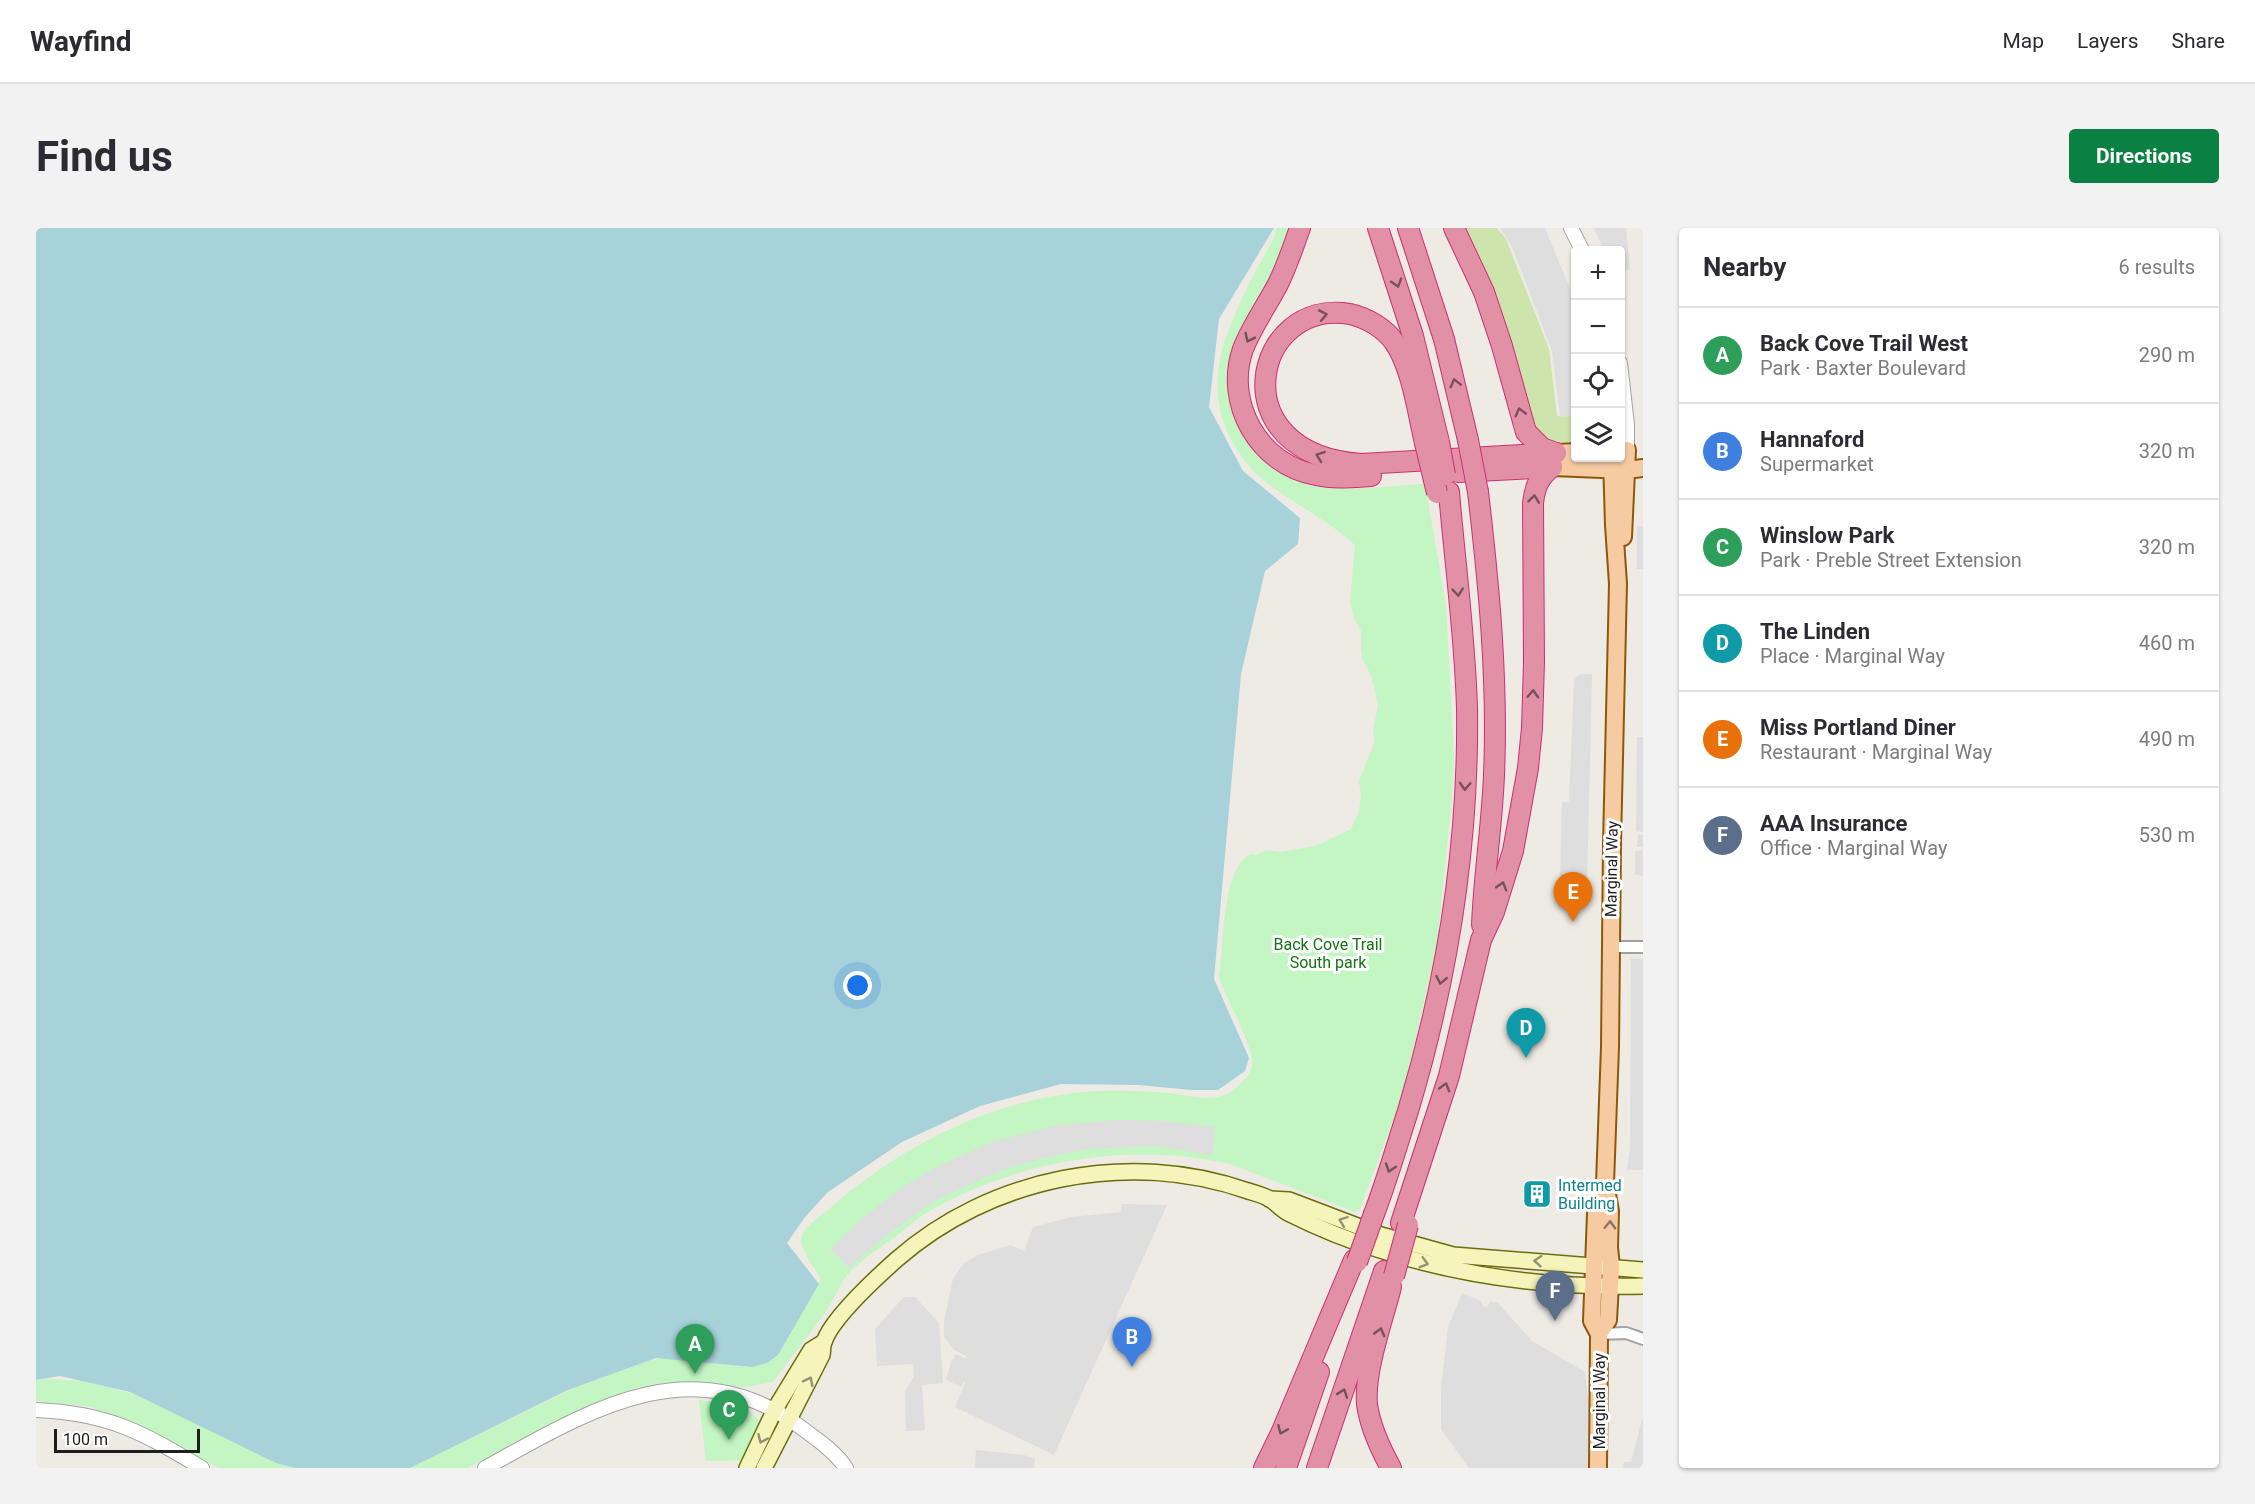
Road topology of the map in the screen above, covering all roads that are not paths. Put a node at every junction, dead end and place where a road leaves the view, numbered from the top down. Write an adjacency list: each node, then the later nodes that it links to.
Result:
1 (1300, 228): 11 (highway, one-way to 11)
2 (1378, 228): 8 (highway, one-way to 8)
3 (1408, 228): 12 (highway, one-way to 3, bridge)
4 (1454, 228): 11 (highway, one-way to 4)
5 (1571, 228): 6 (street)
6 (1580, 246)
7 (1625, 407): 10 (street, Marginal Way)
8 (1432, 442): 11 (highway, one-way to 8); 16 (highway, one-way to 16, bridge)
9 (1571, 454): 11 (main road)
10 (1626, 459): 11 (main road); 14 (main road, Marginal Way)
11 (1554, 460): 12 (highway, one-way to 11)
12 (1481, 940): 19 (highway, one-way to 12)
13 (1643, 946): 14 (street)
14 (1610, 947): 17 (main road, Marginal Way)
15 (1269, 1199): 17 (main road, one-way to 15); 20 (main road, one-way to 20); 24 (main road)
16 (1356, 1261): 33 (highway, one-way to 33); 34 (highway)
17 (1604, 1267): 18 (main road); 20 (main road, Marginal Way)
18 (1643, 1270)
19 (1389, 1274): 35 (highway, one-way to 19); 36 (highway, one-way to 19)
20 (1602, 1286): 21 (main road); 22 (main road, Marginal Way)
21 (1643, 1286)
22 (1599, 1334): 23 (street); 37 (main road, Marginal Way)
23 (1643, 1339)
24 (824, 1342): 25 (main road); 27 (main road, one-way to 24)
25 (775, 1409): 27 (street); 29 (street); 30 (main road, one-way to 30)
26 (36, 1410): 28 (street)
27 (790, 1419): 31 (main road); 32 (street)
28 (202, 1468)
29 (485, 1468)
30 (747, 1468)
31 (764, 1468)
32 (846, 1468)
33 (1264, 1468)
34 (1286, 1468)
35 (1317, 1468)
36 (1391, 1468)
37 (1598, 1468)

